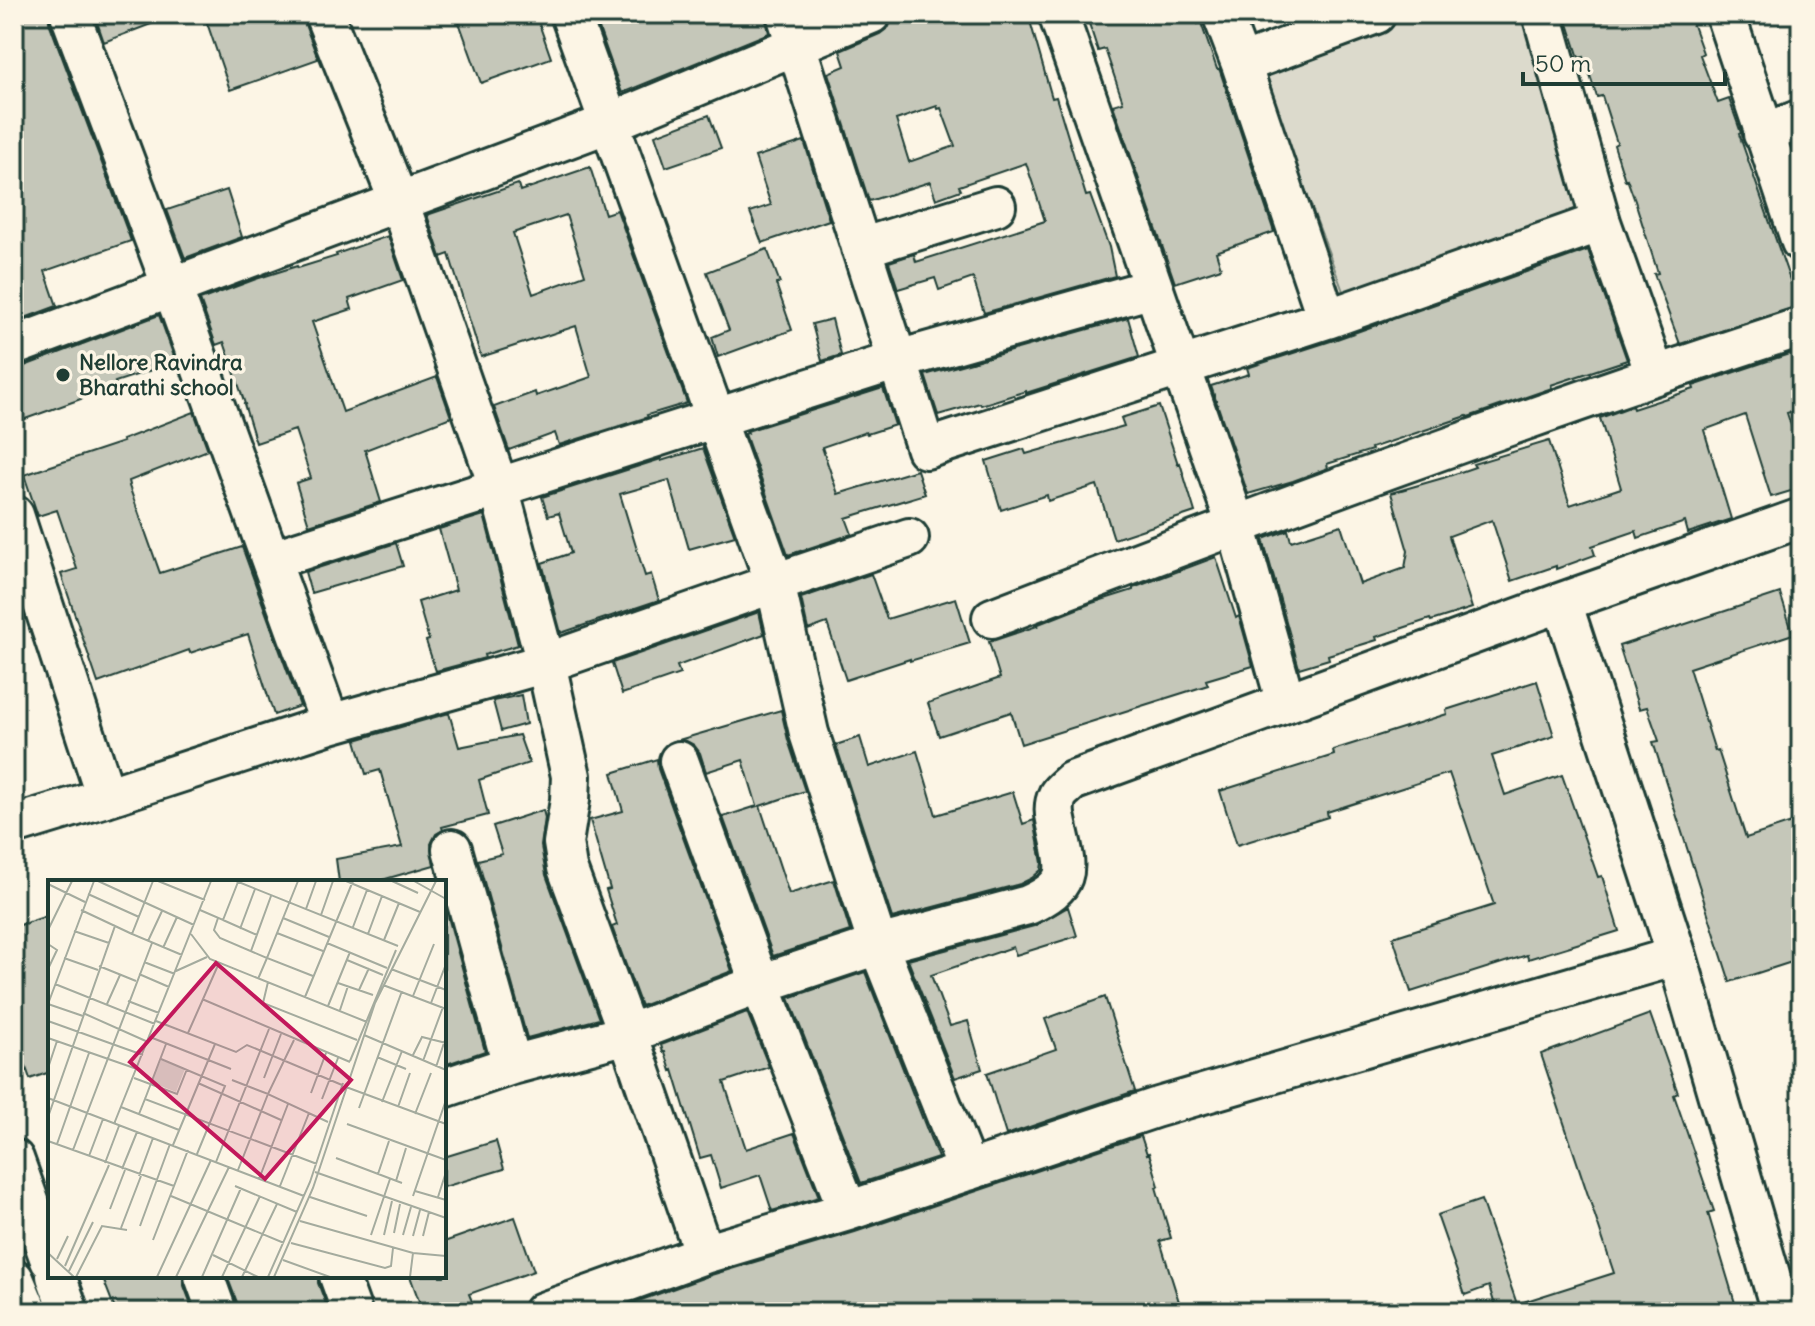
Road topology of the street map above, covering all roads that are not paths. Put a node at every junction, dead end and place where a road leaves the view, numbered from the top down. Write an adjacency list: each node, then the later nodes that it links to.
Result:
1 (70, 14): 20 (street)
2 (324, 14): 15 (street)
3 (570, 14): 13 (street)
4 (871, 14): 10 (street)
5 (1058, 14): 21 (street)
6 (1222, 14): 11 (street)
7 (1376, 14): 11 (street)
8 (1542, 14): 17 (street)
9 (1725, 14): 14 (street)
10 (791, 30): 13 (street); 19 (street)
11 (1241, 64): 22 (street)
12 (1801, 119): 14 (street)
13 (609, 123): 15 (street); 28 (street)
14 (1763, 134): 18 (street)
15 (399, 202): 20 (street); 29 (street)
16 (996, 206): 19 (street)
17 (1601, 222): 22 (street); 27 (street)
18 (1801, 242)
19 (861, 248): 25 (street)
20 (172, 287): 24 (street); 34 (street)
21 (1153, 288): 25 (street); 26 (street)
22 (1327, 319): 26 (street)
23 (1801, 327): 27 (street)
24 (14, 346)
25 (898, 360): 26 (street); 28 (street)
26 (1181, 366): 32 (street)
27 (1655, 374): 32 (street)
28 (716, 418): 29 (street); 35 (street)
29 (499, 488): 34 (street); 38 (street)
30 (14, 515): 42 (street)
31 (1801, 518): 36 (street)
32 (1236, 525): 37 (street); 39 (street)
33 (909, 538): 35 (street)
34 (271, 560): 40 (street)
35 (775, 583): 38 (street); 45 (street)
36 (1562, 602): 39 (street); 46 (street)
37 (992, 618)
38 (546, 663): 40 (street); 48 (street)
39 (1286, 703): 45 (street)
40 (330, 724): 42 (street)
41 (679, 761): 47 (street)
42 (106, 797): 43 (street)
43 (14, 825)
44 (452, 849): 49 (street)
45 (878, 945): 47 (street); 52 (street)
46 (1677, 956): 52 (street); 65 (street)
47 (760, 984): 48 (street); 53 (street)
48 (628, 1034): 49 (street); 55 (street)
49 (512, 1065): 50 (street)
50 (446, 1087)
51 (14, 1159): 54 (street)
52 (968, 1171): 53 (street)
53 (848, 1211): 55 (street)
54 (46, 1236)
55 (704, 1254): 64 (street)
56 (57, 1278): 61 (street)
57 (205, 1278): 62 (street)
58 (340, 1278): 63 (street)
59 (14, 1279): 60 (street)
60 (28, 1312)
61 (69, 1312)
62 (217, 1312)
63 (352, 1312)
64 (543, 1312)
65 (1781, 1312)

